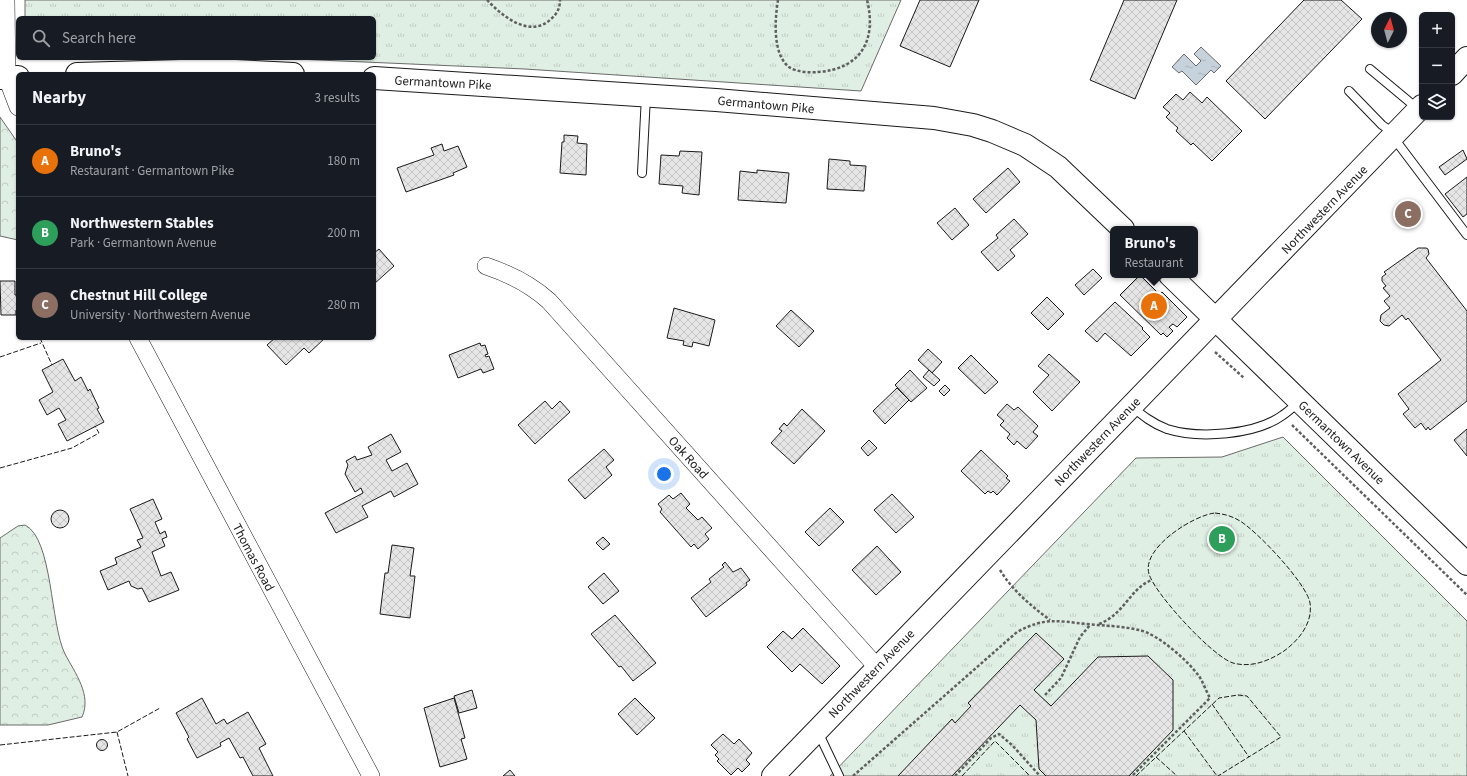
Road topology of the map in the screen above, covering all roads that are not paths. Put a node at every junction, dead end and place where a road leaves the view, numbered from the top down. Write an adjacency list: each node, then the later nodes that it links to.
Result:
1 (6, 0): 7 (street)
2 (1467, 58): 4 (main road)
3 (1370, 70): 12 (lane)
4 (1455, 71)
5 (122, 72): 6 (main road)
6 (230, 72)
7 (8, 78): 11 (street)
8 (376, 78): 10 (main road, Germantown Pike)
9 (1349, 91): 14 (lane)
10 (646, 95): 15 (lane); 16 (main road, Germantown Pike)
11 (16, 101)
12 (1419, 107)
13 (1419, 109): 14 (main road, Northwestern Avenue)
14 (1394, 136): 17 (lane); 20 (main road, Northwestern Avenue)
15 (642, 173)
16 (1120, 226)
17 (1467, 235)
18 (486, 266): 25 (street, Oak Road)
19 (1173, 278): 20 (main road)
20 (1217, 320): 22 (main road, Germantown Avenue); 23 (main road, Northwestern Avenue)
21 (139, 340): 27 (street, Thomas Road)
22 (1300, 401): 23 (lane); 24 (main road, Germantown Avenue)
23 (1131, 405): 25 (main road, Northwestern Avenue)
24 (1467, 564)
25 (877, 667): 26 (main road, Northwestern Avenue)
26 (817, 730): 28 (main road, Northwestern Avenue); 29 (lane)
27 (371, 776)
28 (773, 776)
29 (839, 776)

